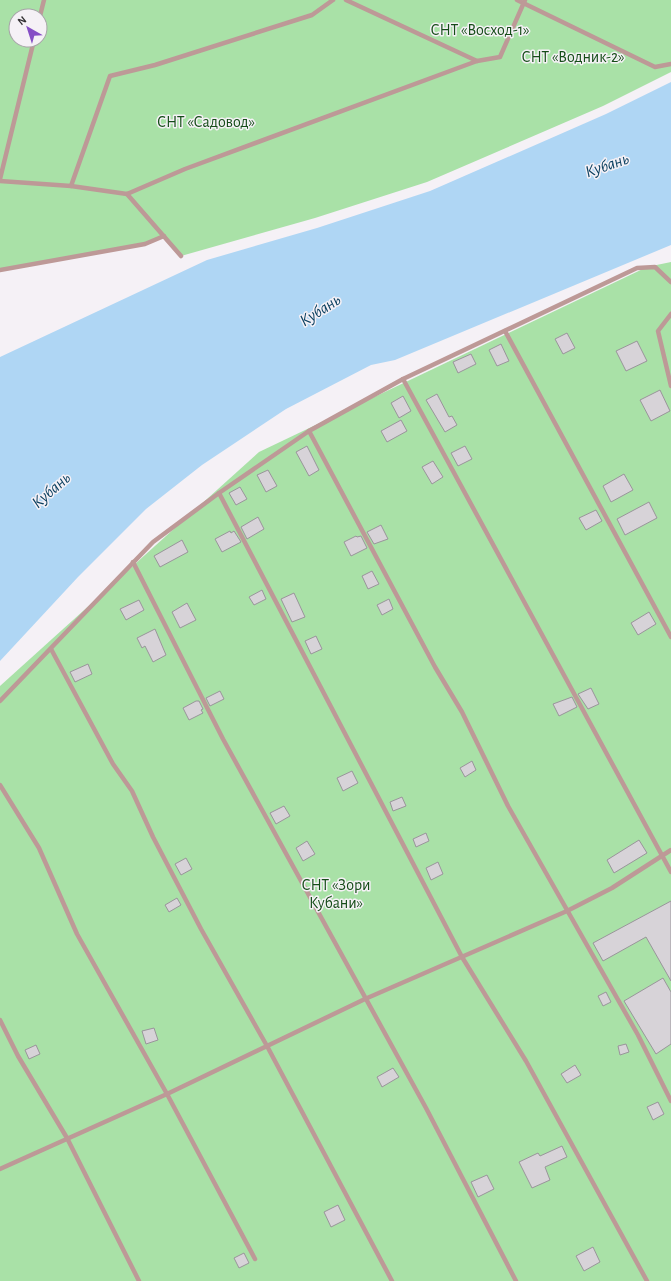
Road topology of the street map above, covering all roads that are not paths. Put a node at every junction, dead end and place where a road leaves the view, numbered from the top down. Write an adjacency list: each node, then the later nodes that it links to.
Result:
1 (333, 0): 9 (lane)
2 (346, 0): 6 (lane)
3 (517, 0): 4 (lane)
4 (524, 2): 6 (lane); 7 (lane)
5 (32, 48): 8 (lane)
6 (477, 61): 10 (lane)
7 (671, 64)
8 (0, 180): 9 (lane)
9 (71, 186): 10 (lane)
10 (127, 194): 11 (lane)
11 (164, 236): 12 (lane); 13 (lane)
12 (181, 256)
13 (0, 270)
14 (671, 282): 16 (lane)
15 (671, 314): 18 (lane)
16 (505, 331): 17 (lane); 22 (lane)
17 (403, 379): 19 (lane); 27 (lane)
18 (671, 386)
19 (309, 431): 20 (lane); 29 (lane)
20 (219, 494): 21 (lane); 30 (lane)
21 (133, 562): 23 (lane); 31 (lane)
22 (671, 637)
23 (51, 649): 24 (lane); 33 (lane)
24 (0, 701)
25 (0, 785): 34 (lane)
26 (671, 850): 27 (lane)
27 (662, 856): 28 (lane); 29 (lane)
28 (671, 872)
29 (567, 911): 30 (lane); 35 (lane)
30 (462, 956): 31 (lane); 42 (lane)
31 (365, 999): 33 (lane); 41 (lane)
32 (0, 1020): 36 (lane)
33 (267, 1046): 34 (lane); 40 (lane)
34 (167, 1094): 36 (lane); 38 (lane)
35 (671, 1101)
36 (67, 1138): 37 (lane); 39 (lane)
37 (0, 1169)
38 (254, 1259)
39 (139, 1281)
40 (392, 1281)
41 (516, 1281)
42 (647, 1281)

